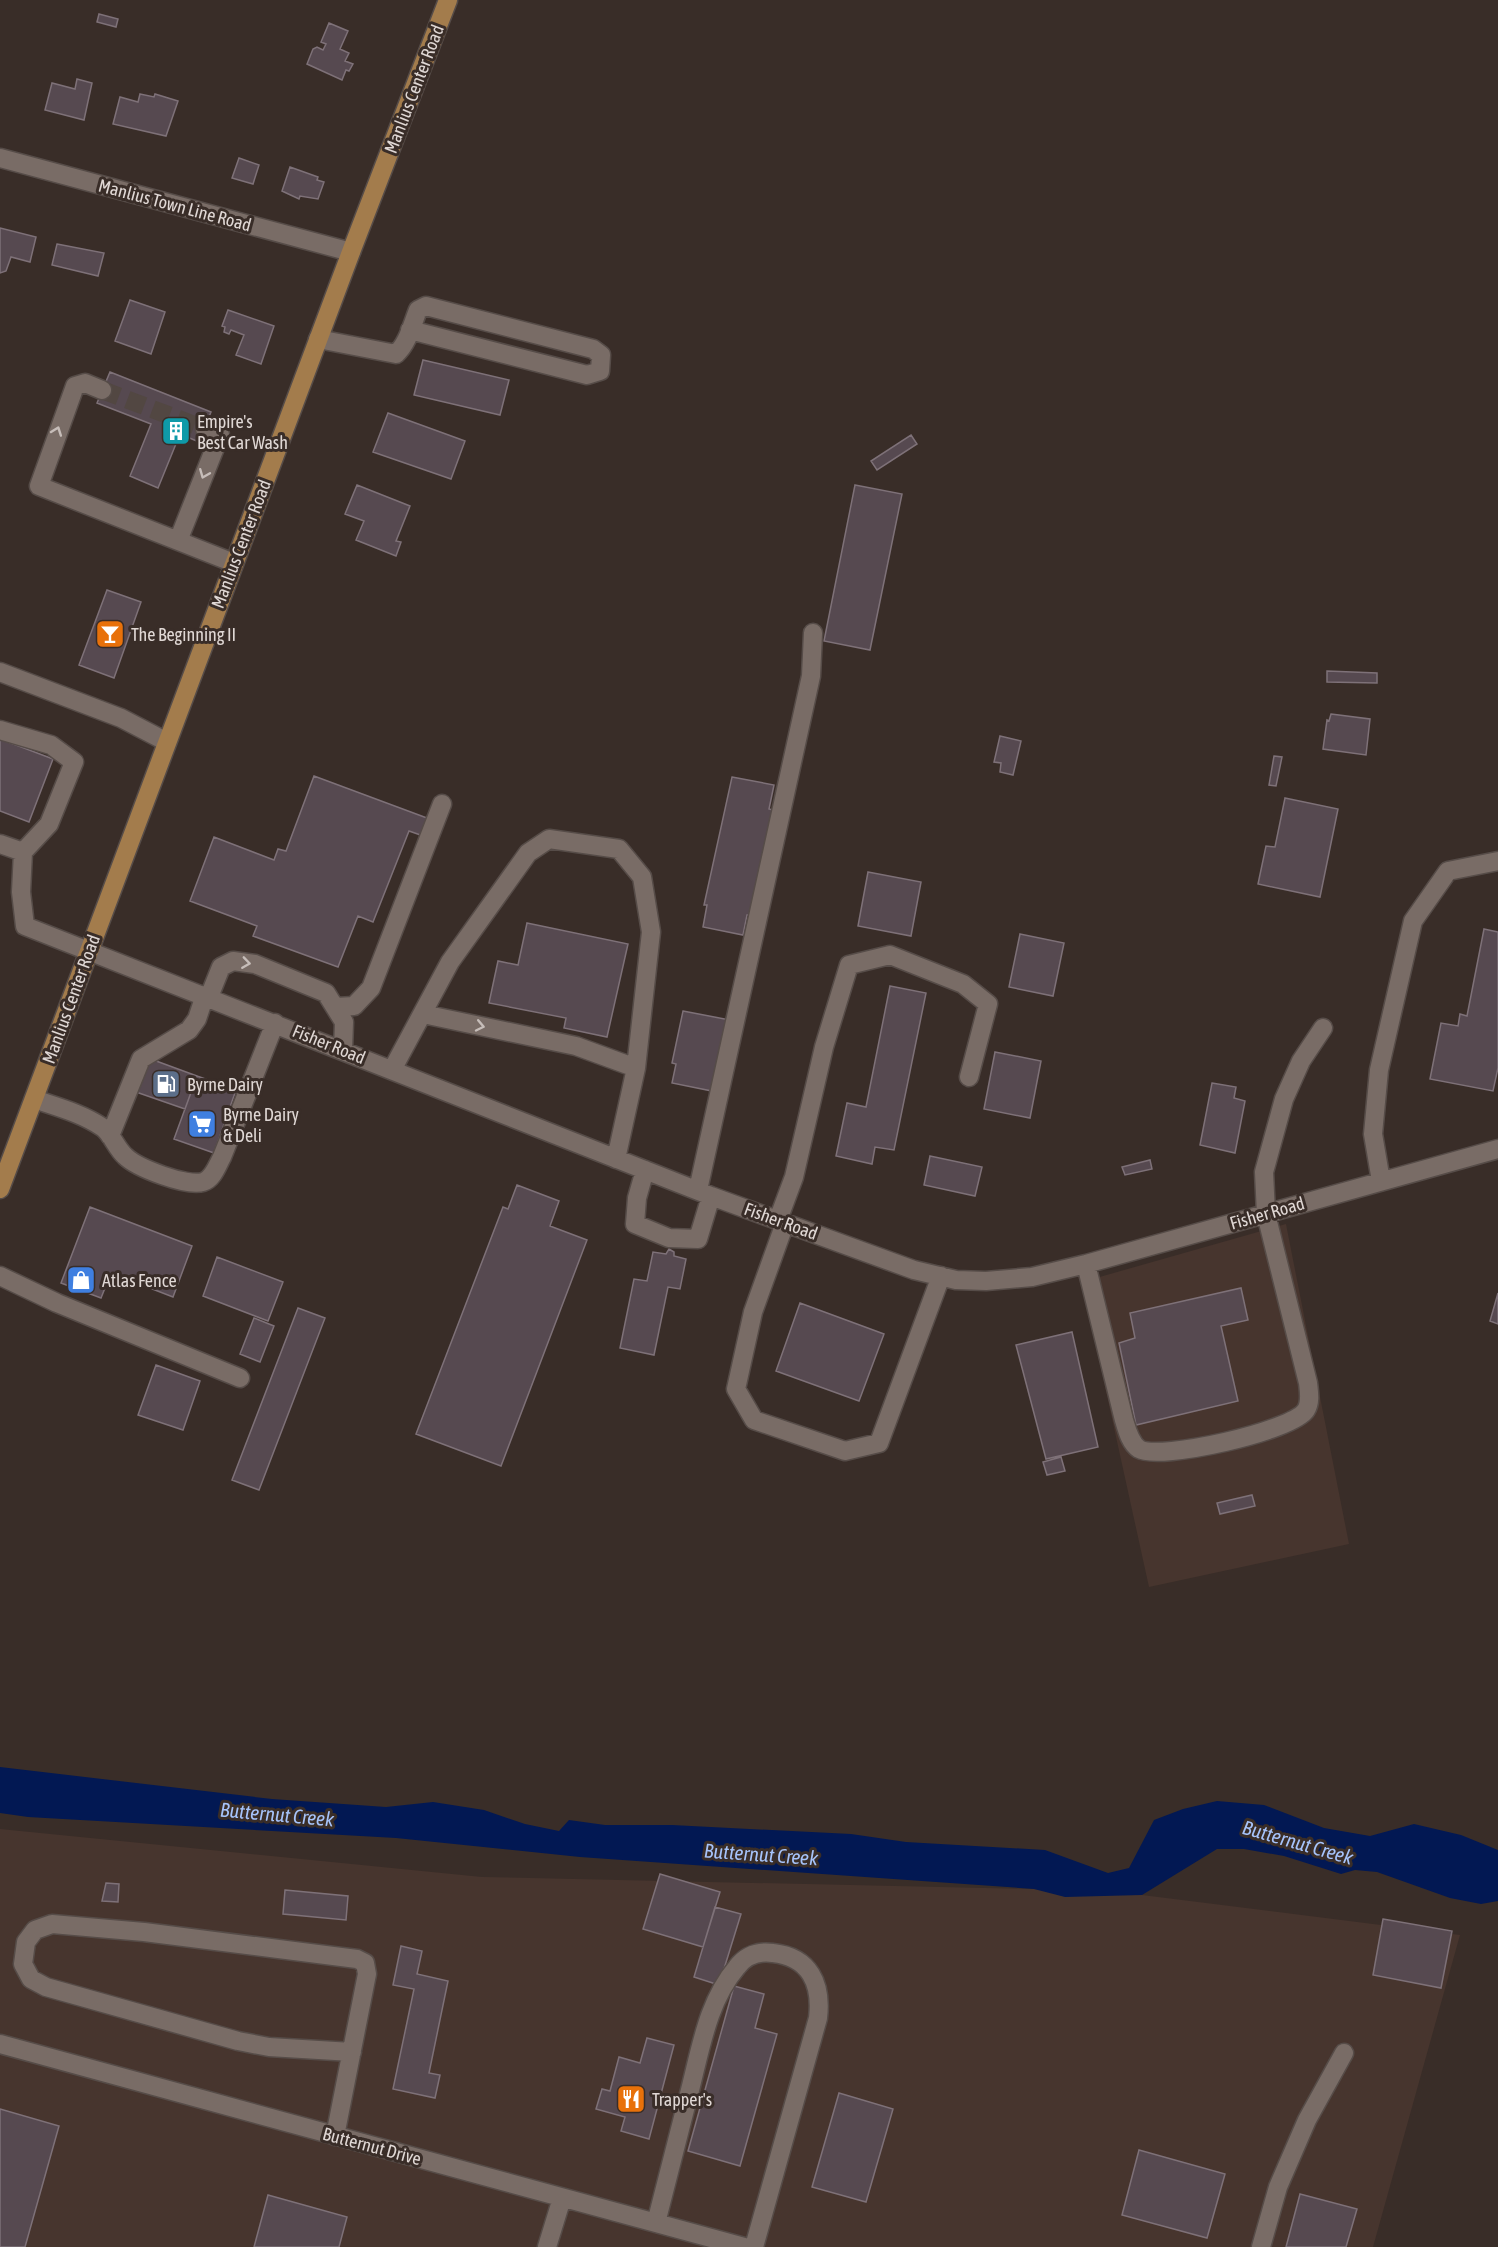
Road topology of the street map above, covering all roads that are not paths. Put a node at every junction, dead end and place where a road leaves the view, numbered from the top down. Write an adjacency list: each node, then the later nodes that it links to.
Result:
1 (448, 0): 3 (main road, Manlius Center Road)
2 (0, 158): 3 (street, Manlius Town Line Road)
3 (351, 252): 5 (main road, Manlius Center Road)
4 (410, 330): 4 (street); 5 (street)
5 (318, 339): 9 (main road, Manlius Center Road)
6 (102, 390): 8 (street, one-way to 6)
7 (205, 429): 8 (street, one-way to 8)
8 (178, 541): 9 (street)
9 (234, 563): 13 (main road, Manlius Center Road)
10 (813, 633): 35 (street)
11 (0, 672): 13 (street)
12 (0, 730): 16 (street)
13 (167, 742): 18 (main road, Manlius Center Road)
14 (442, 804): 20 (street)
15 (0, 844): 16 (street)
16 (23, 852): 18 (street, Fisher Road)
17 (1498, 861): 33 (street)
18 (88, 951): 19 (street, Fisher Road); 28 (main road, Manlius Center Road)
19 (207, 996): 20 (street, one-way to 20); 22 (street, Fisher Road); 29 (street)
20 (336, 1007): 24 (street)
21 (423, 1014): 25 (street, one-way to 25); 25 (street); 26 (street)
22 (275, 1023): 24 (street, Fisher Road); 29 (street)
23 (1323, 1028): 36 (street)
24 (343, 1050): 26 (street, Fisher Road)
25 (636, 1068): 31 (street)
26 (392, 1070): 31 (street, Fisher Road)
27 (969, 1077): 37 (street)
28 (33, 1099): 29 (street); 34 (main road, Manlius Center Road)
29 (110, 1136)
30 (1498, 1149): 33 (street, Fisher Road)
31 (616, 1159): 32 (street, Fisher Road)
32 (645, 1170): 35 (street, Fisher Road); 35 (street)
33 (1381, 1181): 36 (street, Fisher Road)
34 (0, 1190)
35 (704, 1193): 37 (street, Fisher Road)
36 (1266, 1214): 38 (street, Fisher Road); 38 (street)
37 (781, 1221): 40 (street, Fisher Road); 40 (street)
38 (1086, 1263): 40 (street, Fisher Road)
39 (0, 1276): 41 (street)
40 (941, 1276)
41 (240, 1378)
42 (0, 2044): 45 (street, Butternut Drive)
43 (352, 2052): 43 (street); 45 (street)
44 (1344, 2053): 51 (street)
45 (335, 2136): 46 (street, Butternut Drive)
46 (562, 2198): 47 (street, Butternut Drive); 48 (street)
47 (656, 2223): 49 (street, Butternut Drive); 50 (street)
48 (547, 2247)
49 (744, 2247)
50 (754, 2247)
51 (1261, 2247)

